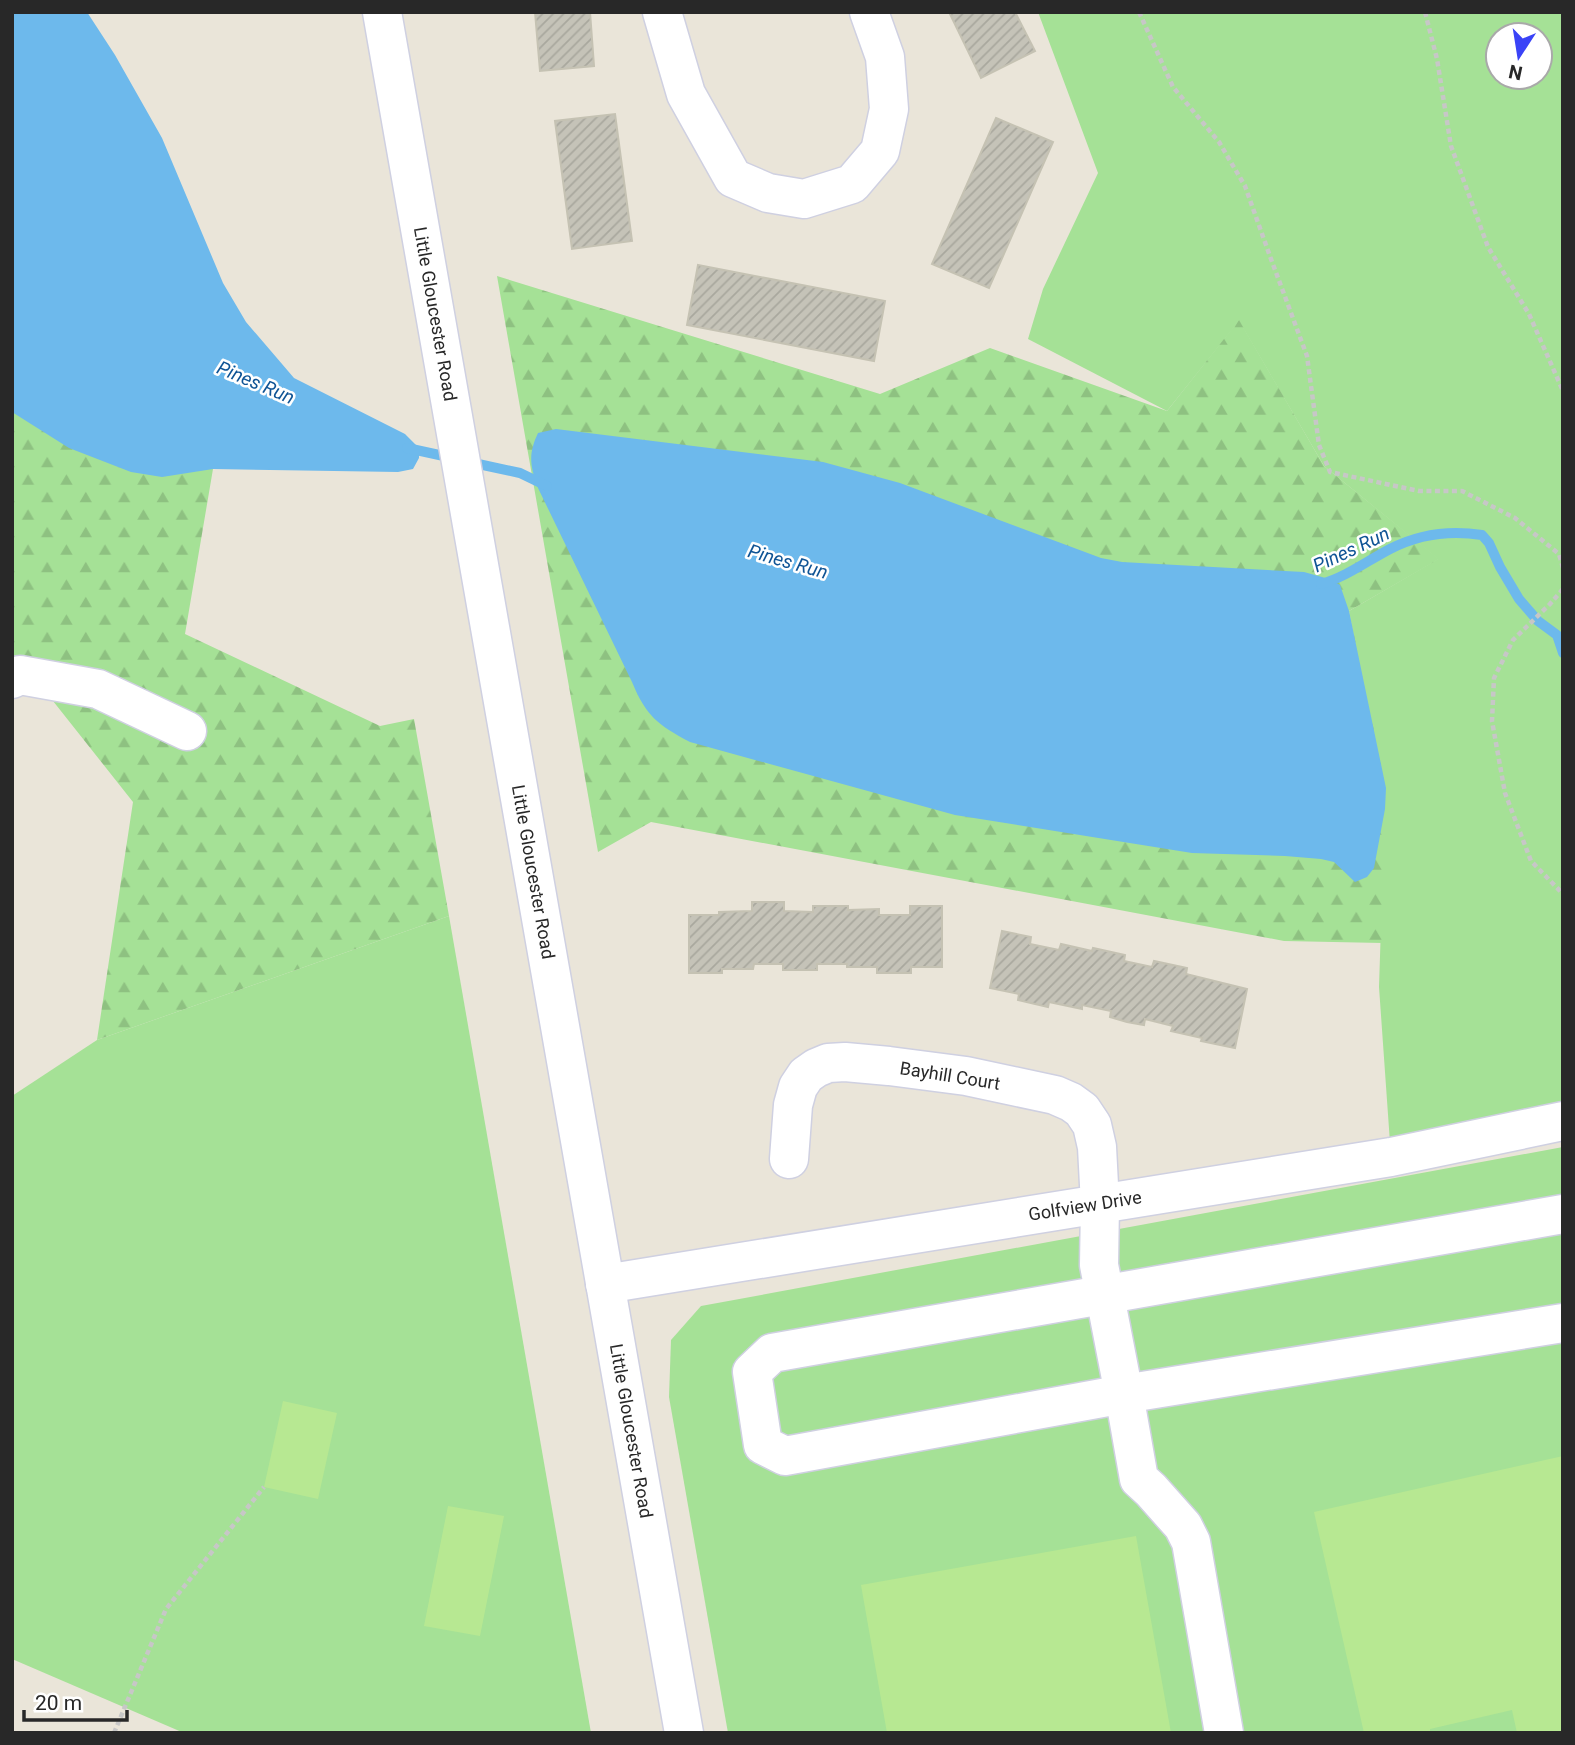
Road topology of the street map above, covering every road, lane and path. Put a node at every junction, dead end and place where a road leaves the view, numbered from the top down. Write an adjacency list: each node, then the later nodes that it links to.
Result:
1 (382, 12): 16 (street, Little Gloucester Road)
2 (662, 12): 3 (street)
3 (869, 12)
4 (1139, 12): 7 (path)
5 (1425, 12): 6 (path)
6 (1563, 391)
7 (1563, 568)
8 (1563, 589): 11 (path)
9 (12, 679): 10 (street)
10 (187, 731)
11 (1563, 894)
12 (1563, 1121): 14 (street, Golfview Drive)
13 (789, 1159): 14 (street, Bayhill Court)
14 (1100, 1204): 16 (street, Golfview Drive); 17 (street, Bayhill Court)
15 (1563, 1214): 17 (street)
16 (606, 1284): 22 (street, Little Gloucester Road)
17 (1104, 1295): 19 (street, Bayhill Court); 19 (street)
18 (1563, 1323): 19 (street)
19 (1124, 1394): 23 (street, Bayhill Court)
20 (264, 1487): 21 (path)
21 (114, 1733)
22 (684, 1733)
23 (1224, 1733)

